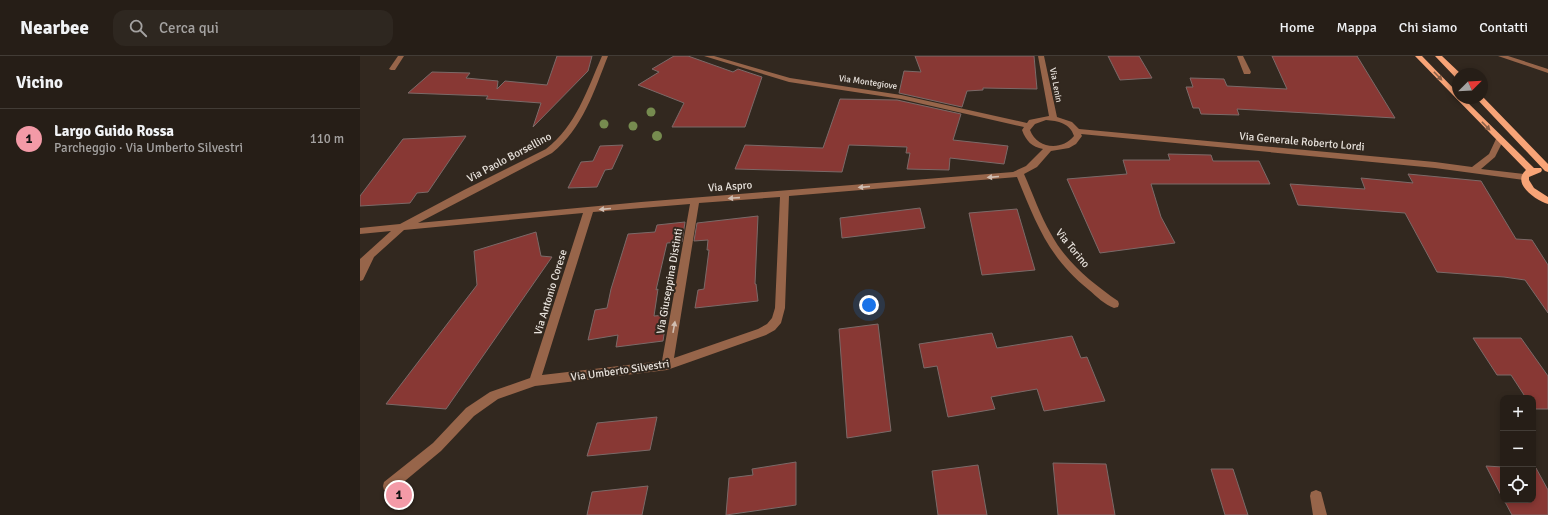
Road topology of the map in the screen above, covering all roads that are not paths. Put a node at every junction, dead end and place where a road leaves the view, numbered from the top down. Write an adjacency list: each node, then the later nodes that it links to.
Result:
1 (401, 56): 9 (street)
2 (605, 56): 30 (street, Via Paolo Borsellino)
3 (707, 56): 17 (street, Via Montegiove)
4 (1041, 56): 16 (street, Via Lenin)
5 (1240, 56): 12 (street)
6 (1418, 56): 13 (main road, one-way to 13)
7 (1438, 56): 10 (main road)
8 (1501, 56): 11 (street)
9 (392, 69)
10 (1452, 69)
11 (1548, 71)
12 (1247, 72)
13 (1452, 90)
14 (1466, 104): 19 (main road, one-way to 19)
15 (1486, 104): 22 (main road)
16 (1053, 118): 17 (street); 18 (street)
17 (1028, 126): 20 (street)
18 (1077, 131): 20 (street); 21 (street, Via Generale Roberto Lordi)
19 (1500, 139): 21 (street); 23 (main road)
20 (1050, 148): 24 (street)
21 (1474, 170): 25 (street, Via Generale Roberto Lordi)
22 (1548, 170): 23 (main road)
23 (1532, 171): 25 (main road)
24 (1020, 174): 26 (street, Via Aspro, one-way to 26); 35 (street, Via Torino)
25 (1524, 177): 28 (main road)
26 (785, 194): 27 (street, Via Aspro, one-way to 27); 36 (street, Via Umberto Silvestri)
27 (695, 201): 29 (street, Via Aspro, one-way to 29); 36 (street, Via Giuseppina Distinti, one-way to 27)
28 (1548, 201)
29 (589, 210): 30 (street, Via Aspro); 37 (street, Via Antonio Corese)
30 (402, 227): 31 (street, Via Aspro); 32 (street)
31 (360, 231)
32 (369, 256): 33 (street); 34 (street)
33 (360, 264)
34 (360, 278)
35 (1114, 304)
36 (667, 365): 37 (street, Via Umberto Silvestri)
37 (535, 381): 38 (street, Via Umberto Silvestri)
38 (389, 486)
39 (1316, 496): 40 (street)
40 (1320, 515)

